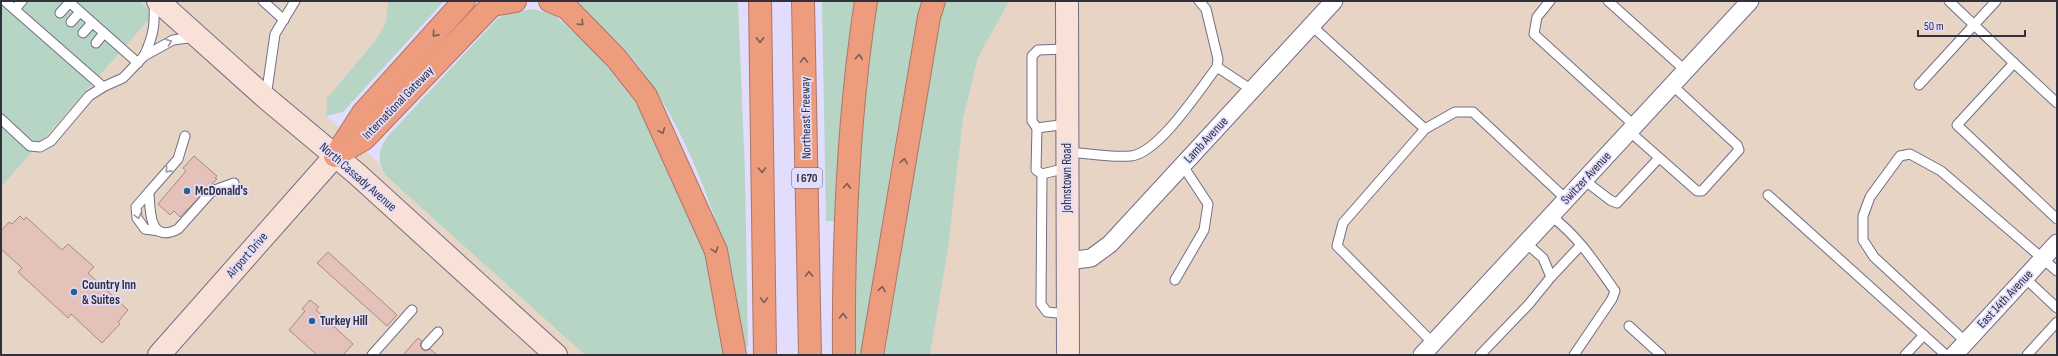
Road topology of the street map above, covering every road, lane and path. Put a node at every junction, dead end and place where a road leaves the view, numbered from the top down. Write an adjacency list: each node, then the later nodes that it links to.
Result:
1 (5, 1): 24 (lane); 25 (lane)
2 (22, 1): 25 (lane)
3 (154, 1): 40 (lane)
4 (158, 1): 37 (main road, North Cassady Avenue)
5 (263, 1): 29 (lane)
6 (295, 1): 29 (lane)
7 (464, 1): 56 (highway, International Gateway, one-way to 56)
8 (515, 1): 23 (highway)
9 (550, 1): 91 (highway, one-way to 91)
10 (760, 1): 92 (highway, one-way to 92)
11 (803, 1): 93 (highway, Northeast Freeway / I 670, one-way to 11)
12 (866, 1): 94 (highway, one-way to 12)
13 (934, 1): 95 (highway, one-way to 13)
14 (1067, 1): 39 (main road, Johnstown Road)
15 (1199, 1): 42 (lane)
16 (1334, 1): 34 (street, Lamb Avenue)
17 (1550, 1): 53 (lane)
18 (1608, 1): 43 (lane)
19 (1750, 1): 43 (street, Switzer Avenue)
20 (1949, 1): 33 (lane)
21 (1996, 1): 33 (lane)
22 (68, 2): 26 (lane); 28 (lane)
23 (494, 3): 56 (highway, International Gateway)
24 (1, 4)
25 (15, 10): 30 (lane)
26 (80, 12): 31 (lane); 32 (lane)
27 (35, 13): 30 (lane)
28 (60, 13)
29 (284, 20): 48 (lane)
30 (28, 21): 46 (lane)
31 (71, 22)
32 (92, 23): 35 (lane); 36 (lane)
33 (1974, 25): 41 (lane); 45 (lane)
34 (1312, 26): 47 (street, Lamb Avenue); 54 (lane)
35 (83, 33)
36 (104, 33): 38 (lane); 40 (lane)
37 (198, 37): 40 (lane, one-way to 37); 48 (main road, North Cassady Avenue)
38 (96, 43)
39 (1067, 49): 51 (main road, Johnstown Road); 52 (lane)
40 (141, 59): 46 (lane)
41 (2014, 63): 49 (lane); 67 (lane)
42 (1217, 67): 47 (lane); 58 (lane)
43 (1686, 71): 44 (street, Switzer Avenue)
44 (1672, 85): 53 (street, Switzer Avenue); 57 (lane)
45 (1919, 85)
46 (103, 87): 50 (lane)
47 (1252, 90): 59 (street, Lamb Avenue)
48 (266, 98): 56 (main road, North Cassady Avenue)
49 (2057, 103)
50 (1, 119)
51 (1067, 124): 52 (lane); 58 (main road, Johnstown Road)
52 (1037, 128): 60 (lane)
53 (1632, 128): 57 (lane); 61 (street, Switzer Avenue)
54 (1425, 129): 65 (lane); 87 (lane)
55 (185, 136): 63 (lane, one-way to 63)
56 (336, 156): 88 (main road, Airport Drive); 90 (main road, North Cassady Avenue)
57 (1659, 158): 61 (lane)
58 (1067, 160): 60 (lane); 73 (main road, Johnstown Road)
59 (1183, 166): 73 (street, Lamb Avenue); 77 (lane)
60 (1042, 174): 80 (lane)
61 (1584, 180): 65 (street, Switzer Avenue)
62 (234, 182): 68 (lane)
63 (149, 192): 68 (lane); 68 (lane, one-way to 68)
64 (1768, 195): 84 (lane)
65 (1566, 199): 66 (street, Switzer Avenue)
66 (1551, 216): 69 (street, Switzer Avenue); 71 (lane)
67 (2057, 219)
68 (159, 231)
69 (1526, 243): 75 (lane); 87 (street, Switzer Avenue)
70 (2057, 243): 72 (street, East 14th Avenue)
71 (1581, 245): 75 (lane); 98 (lane)
72 (2043, 258): 74 (lane); 76 (street, East 14th Avenue); 85 (lane)
73 (1067, 260): 80 (main road, Johnstown Road)
74 (2057, 271)
75 (1551, 277): 97 (lane)
76 (2025, 278): 78 (lane); 85 (street, East 14th Avenue)
77 (1175, 280)
78 (2057, 308)
79 (412, 310): 89 (lane)
80 (1067, 314): 96 (main road, Johnstown Road)
81 (2057, 322): 103 (lane)
82 (1629, 326): 99 (lane)
83 (438, 332): 86 (lane)
84 (1924, 335): 100 (lane); 101 (lane)
85 (1966, 342): 102 (street, East 14th Avenue)
86 (426, 345)
87 (1427, 349)
88 (159, 355)
89 (372, 355)
90 (556, 355)
91 (735, 355)
92 (765, 355)
93 (810, 355)
94 (844, 355)
95 (872, 355)
96 (1068, 355)
97 (1480, 355)
98 (1574, 355)
99 (1661, 355)
100 (1905, 355)
101 (1946, 355)
102 (1954, 355)
103 (2027, 355)

